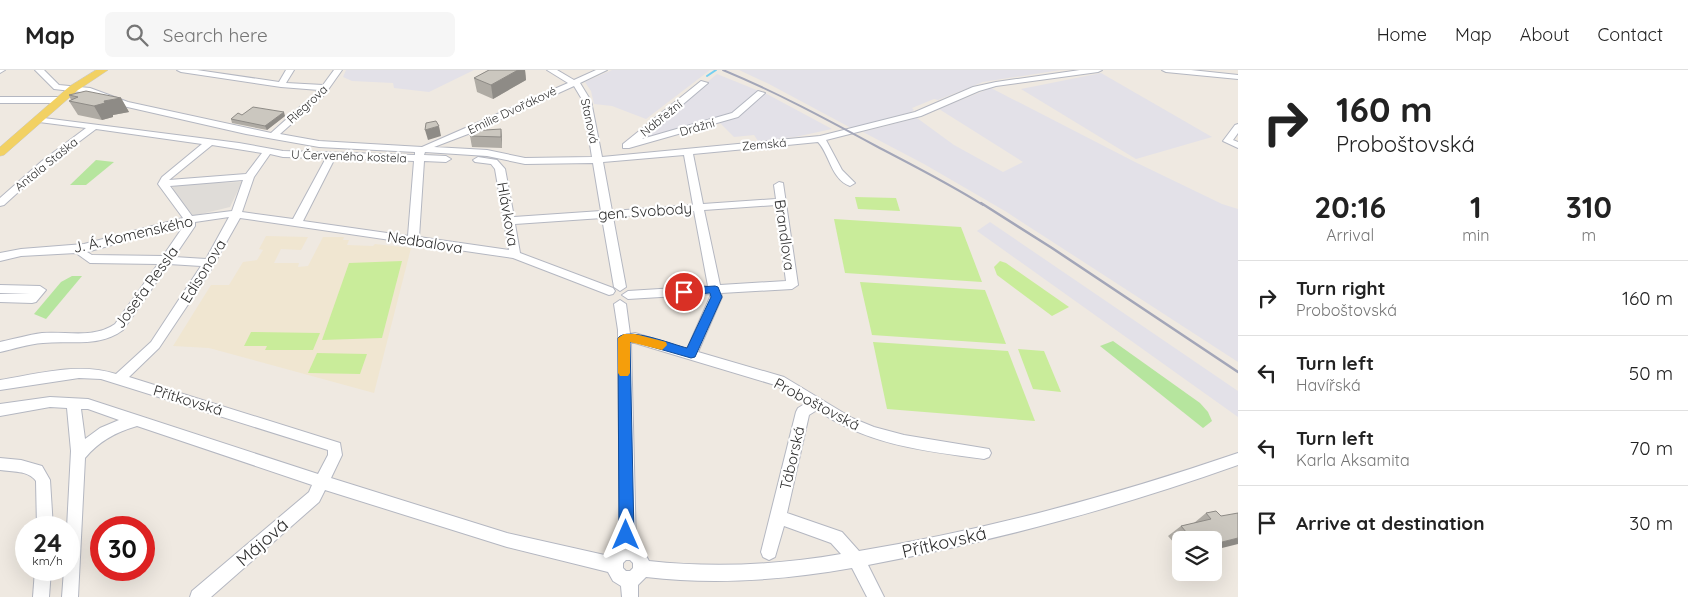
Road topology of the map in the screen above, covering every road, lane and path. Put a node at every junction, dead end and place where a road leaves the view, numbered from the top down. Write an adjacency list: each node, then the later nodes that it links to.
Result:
1 (38, 70): 14 (street, U Červeného kostela)
2 (103, 70): 14 (main road)
3 (181, 70): 13 (street)
4 (290, 70): 13 (street)
5 (338, 70): 15 (street, Riegrova)
6 (550, 70): 11 (street, Stanová)
7 (603, 70): 11 (street, Emilie Dvořákové)
8 (1098, 70): 24 (street, Zemská)
9 (1166, 70): 10 (street)
10 (1238, 77)
11 (574, 83): 31 (street, Emilie Dvořákové); 34 (street, Stanová)
12 (704, 83): 27 (street, Nábřežní)
13 (281, 85): 15 (street)
14 (74, 88): 18 (main road); 22 (street, U Červeného kostela)
15 (326, 88): 23 (street, Riegrova)
16 (761, 93): 27 (street, Drážní)
17 (0, 100): 18 (street)
18 (60, 100): 19 (main road)
19 (39, 119): 20 (street, U Červeného kostela); 30 (main road)
20 (93, 127): 25 (street, U Červeného kostela); 40 (street, Antala Staška)
21 (1238, 127): 26 (street)
22 (246, 131): 23 (street, U Červeného kostela); 25 (street)
23 (272, 136): 31 (street, U Červeného kostela)
24 (820, 139): 29 (street, Zemská); 36 (street)
25 (215, 143): 28 (street, U Červeného kostela); 37 (street)
26 (1238, 144)
27 (626, 146): 33 (street, Nábřežní)
28 (267, 152): 32 (street, U Červeného kostela); 35 (street, Edisonova)
29 (688, 152): 33 (street, Zemská); 41 (street)
30 (0, 153)
31 (420, 154): 32 (street, U Červeného kostela); 34 (street, Zemská); 45 (street, Hlávkova); 47 (street)
32 (331, 157): 46 (street)
33 (626, 158): 34 (street, Zemská)
34 (598, 160): 43 (street, Stanová)
35 (249, 177): 37 (street); 42 (street, Edisonova)
36 (850, 183)
37 (163, 184): 44 (street)
38 (779, 185): 39 (street, Brandlova)
39 (781, 202): 41 (street, gen. Svobody); 54 (street, Brandlova)
40 (0, 203)
41 (699, 207): 43 (street, gen. Svobody); 54 (street)
42 (236, 212): 44 (street, J. Á. Komenského); 46 (street, Nedbalova); 52 (street, Edisonova)
43 (608, 213): 45 (street, gen. Svobody); 55 (street, Stanová)
44 (190, 220): 48 (street, J. Á. Komenského); 51 (street, Josefa Ressla)
45 (509, 221): 49 (street, Hlávkova)
46 (296, 223): 47 (street, Nedbalova)
47 (413, 239): 49 (street, Nedbalova)
48 (83, 249): 50 (street, J. Á. Komenského); 51 (street)
49 (515, 255): 55 (street, Nedbalova)
50 (0, 257)
51 (166, 260): 52 (street); 58 (street, Josefa Ressla)
52 (208, 263): 60 (street, Edisonova)
53 (0, 289): 56 (street)
54 (715, 289): 55 (street); 59 (street)
55 (619, 294): 57 (street, Stanová)
56 (0, 298)
57 (624, 338): 59 (street, Proboštovská); 74 (street, Stanová)
58 (0, 347)
59 (691, 354): 63 (street, Proboštovská)
60 (120, 379): 61 (street, Přítkovská); 70 (street, Přítkovská)
61 (0, 385)
62 (73, 403): 64 (street); 65 (street); 67 (street)
63 (815, 404): 66 (street, Proboštovská); 72 (street, Táborská)
64 (0, 410)
65 (139, 420): 67 (street); 70 (street)
66 (984, 454)
67 (78, 456): 80 (street)
68 (1238, 458): 75 (street, Přítkovská)
69 (0, 464): 71 (street)
70 (322, 482): 76 (street); 81 (street, Májová)
71 (45, 516)
72 (778, 517): 73 (street, Táborská); 75 (street)
73 (769, 552)
74 (628, 553): 76 (street); 77 (street)
75 (857, 561): 77 (street, Přítkovská); 83 (street)
76 (614, 565): 77 (street)
77 (635, 574): 82 (street)
78 (43, 581): 79 (street)
79 (42, 597)
80 (70, 597)
81 (198, 597)
82 (630, 597)
83 (876, 597)

